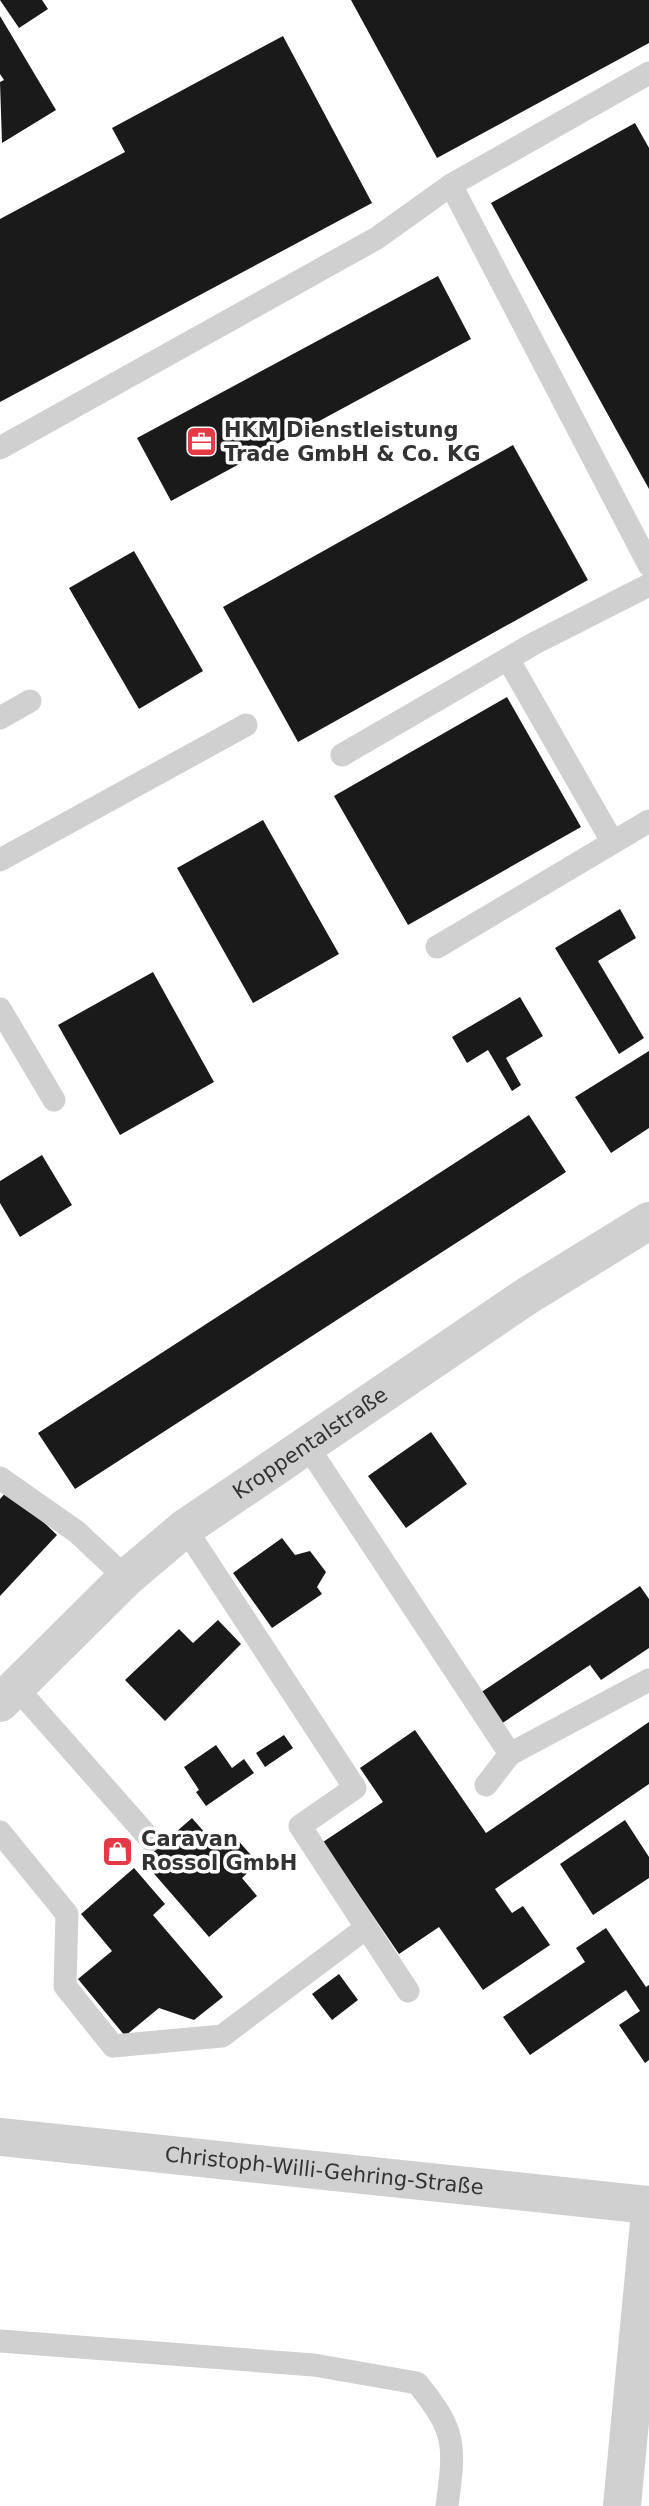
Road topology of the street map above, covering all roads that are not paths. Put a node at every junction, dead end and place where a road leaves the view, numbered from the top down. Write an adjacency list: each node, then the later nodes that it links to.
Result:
1 (649, 73): 2 (lane)
2 (451, 185): 3 (lane); 4 (lane)
3 (0, 448)
4 (649, 565)
5 (649, 585): 6 (lane)
6 (508, 659): 10 (lane); 12 (lane)
7 (30, 701): 8 (lane)
8 (0, 718)
9 (246, 725): 13 (lane)
10 (342, 755)
11 (649, 821): 12 (lane)
12 (612, 841): 14 (lane)
13 (0, 860)
14 (437, 947)
15 (0, 1009): 16 (lane)
16 (54, 1100)
17 (649, 1221): 18 (street, Kroppentalstraße)
18 (306, 1444): 20 (street, Kroppentalstraße); 24 (lane)
19 (0, 1478): 21 (lane)
20 (185, 1528): 21 (street, Kroppentalstraße); 28 (lane)
21 (126, 1578): 23 (street, Kroppentalstraße)
22 (649, 1680): 24 (lane)
23 (8, 1695): 27 (lane)
24 (510, 1754): 25 (lane)
25 (486, 1785)
26 (0, 1832): 28 (lane)
27 (151, 1840)
28 (366, 1928): 29 (lane)
29 (408, 1991)
30 (0, 2137): 31 (street, Christoph-Willi-Gehring-Straße)
31 (649, 2205)
32 (649, 2222): 35 (street)
33 (0, 2341): 34 (lane)
34 (447, 2506)
35 (622, 2506)

